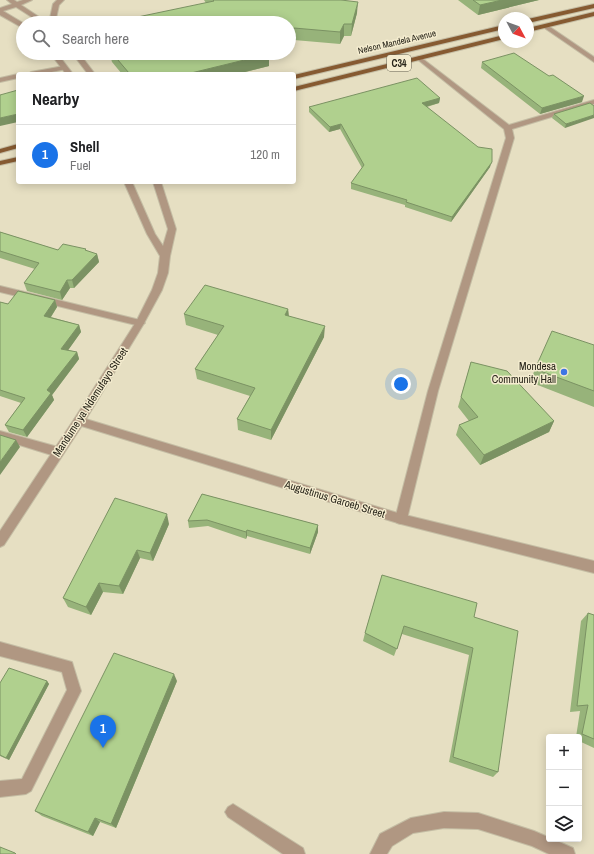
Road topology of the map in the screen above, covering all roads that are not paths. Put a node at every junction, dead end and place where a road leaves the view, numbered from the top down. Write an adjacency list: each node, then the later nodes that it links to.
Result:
1 (10, 0): 4 (street)
2 (29, 0): 4 (street)
3 (61, 0): 9 (street)
4 (18, 4): 6 (street); 8 (street)
5 (594, 6): 10 (main road)
6 (0, 11): 11 (street)
7 (594, 14): 12 (main road)
8 (35, 16)
9 (53, 16)
10 (534, 20)
11 (16, 21)
12 (545, 26): 14 (main road); 19 (street)
13 (498, 28): 25 (main road, Nelson Mandela Avenue / C34)
14 (534, 29)
15 (498, 38): 16 (main road, Nelson Mandela Avenue / C34)
16 (419, 58): 27 (main road, Nelson Mandela Avenue / C34); 29 (street)
17 (58, 60): 20 (street)
18 (81, 60): 23 (street)
19 (594, 60)
20 (64, 68): 21 (street); 22 (street)
21 (42, 72)
22 (68, 72)
23 (90, 72)
24 (16, 76): 26 (street)
25 (296, 77)
26 (0, 80)
27 (296, 89)
28 (594, 102): 29 (street)
29 (508, 128): 42 (street)
30 (16, 146): 31 (main road)
31 (0, 151)
32 (16, 159): 33 (main road)
33 (0, 163)
34 (129, 184): 36 (street)
35 (157, 184): 36 (street, Mandume ya Ndemufayo Street)
36 (165, 256): 38 (street, Mandume ya Ndemufayo Street)
37 (0, 289): 38 (street)
38 (140, 323): 39 (street, Mandume ya Ndemufayo Street)
39 (79, 421): 41 (street, Mandume ya Ndemufayo Street); 42 (street, Augustinus Garoeb Street)
40 (0, 435): 41 (street)
41 (58, 452): 43 (street, Mandume ya Ndemufayo Street)
42 (401, 519): 44 (street, Augustinus Garoeb Street)
43 (0, 541)
44 (594, 566)
45 (0, 649): 46 (street)
46 (0, 789)
47 (233, 812): 48 (street)
48 (297, 854)
49 (378, 854): 50 (street)
50 (567, 854)

